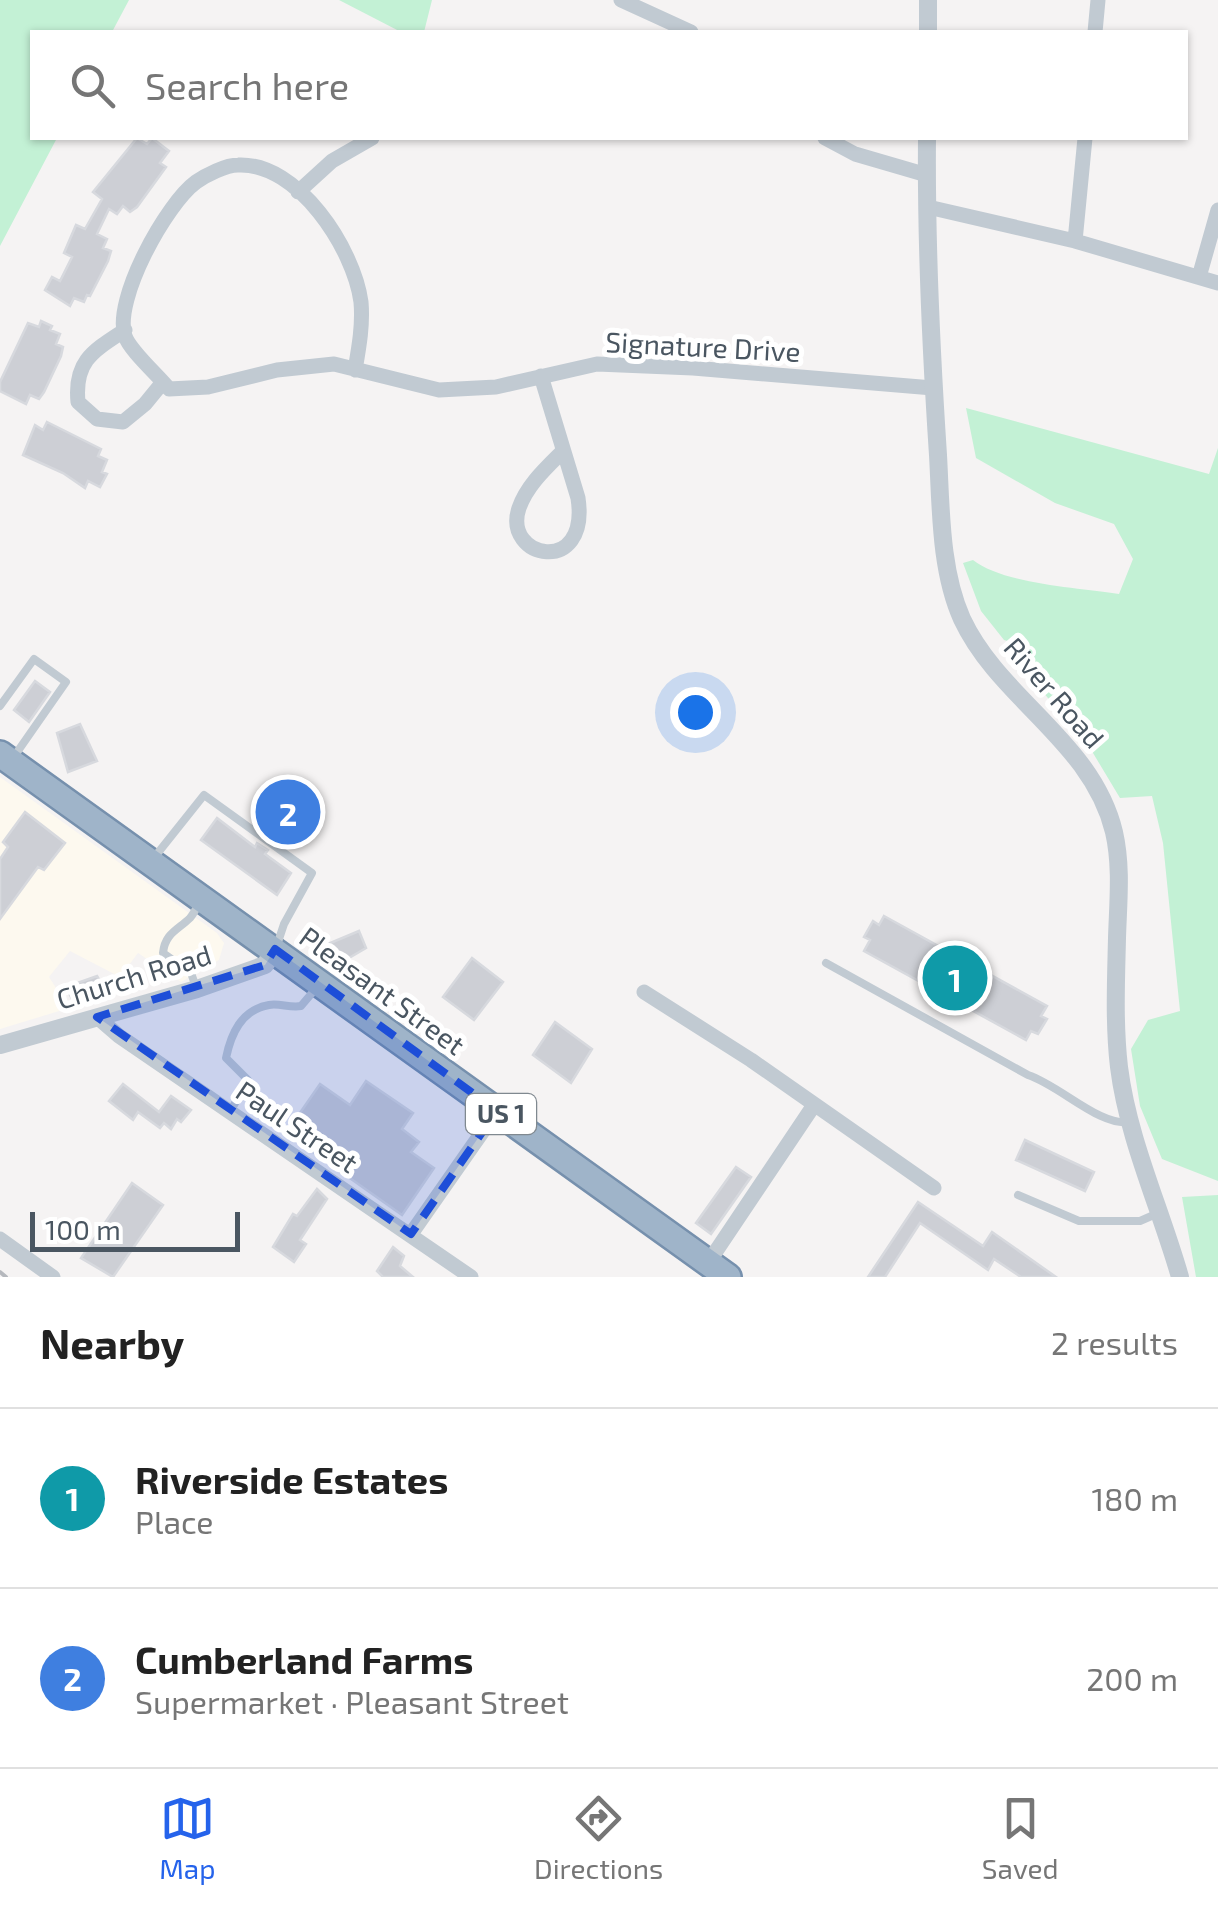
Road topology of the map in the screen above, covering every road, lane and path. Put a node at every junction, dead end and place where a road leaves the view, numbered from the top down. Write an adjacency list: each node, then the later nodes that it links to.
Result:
1 (621, 0): 4 (street)
2 (928, 0): 5 (street)
3 (1098, 0): 6 (street)
4 (687, 30)
5 (928, 30)
6 (1095, 30)
7 (369, 140): 12 (street)
8 (829, 140): 11 (street)
9 (927, 140): 11 (street, River Road)
10 (1085, 140): 15 (street)
11 (926, 175): 13 (street, River Road)
12 (298, 192): 18 (street); 19 (street)
13 (928, 206): 15 (street); 22 (street, River Road)
14 (1218, 210): 16 (street)
15 (1075, 241): 16 (street)
16 (1199, 277): 17 (street)
17 (1218, 282)
18 (125, 330): 21 (street); 21 (street)
19 (355, 370): 20 (street, Signature Drive); 21 (street, Signature Drive)
20 (541, 376): 22 (street, Signature Drive); 23 (street)
21 (164, 382)
22 (934, 388): 38 (street, River Road)
23 (563, 451): 23 (street)
24 (0, 706): 25 (lane)
25 (5, 758): 26 (highway, Pleasant Street / US 1)
26 (152, 862): 27 (highway, Pleasant Street / US 1); 28 (lane)
27 (203, 898): 28 (highway, Pleasant Street / US 1); 31 (lane)
28 (275, 949): 30 (highway, Pleasant Street / US 1); 31 (street, Church Road)
29 (826, 963): 38 (lane)
30 (320, 982): 36 (highway, Pleasant Street / US 1); 37 (lane)
31 (197, 989): 33 (street, Church Road)
32 (644, 992): 35 (street)
33 (97, 1017): 34 (street, Church Road); 37 (street, Paul Street)
34 (0, 1045)
35 (814, 1105): 39 (street); 44 (street)
36 (497, 1111): 42 (street); 44 (highway, Pleasant Street / US 1)
37 (230, 1112): 42 (street, Paul Street)
38 (1130, 1122): 41 (street, River Road)
39 (934, 1188)
40 (1018, 1196): 41 (lane)
41 (1159, 1214): 47 (street, River Road)
42 (412, 1234): 46 (street, Paul Street)
43 (0, 1238): 45 (street)
44 (718, 1270)
45 (53, 1277)
46 (471, 1277)
47 (1180, 1277)

